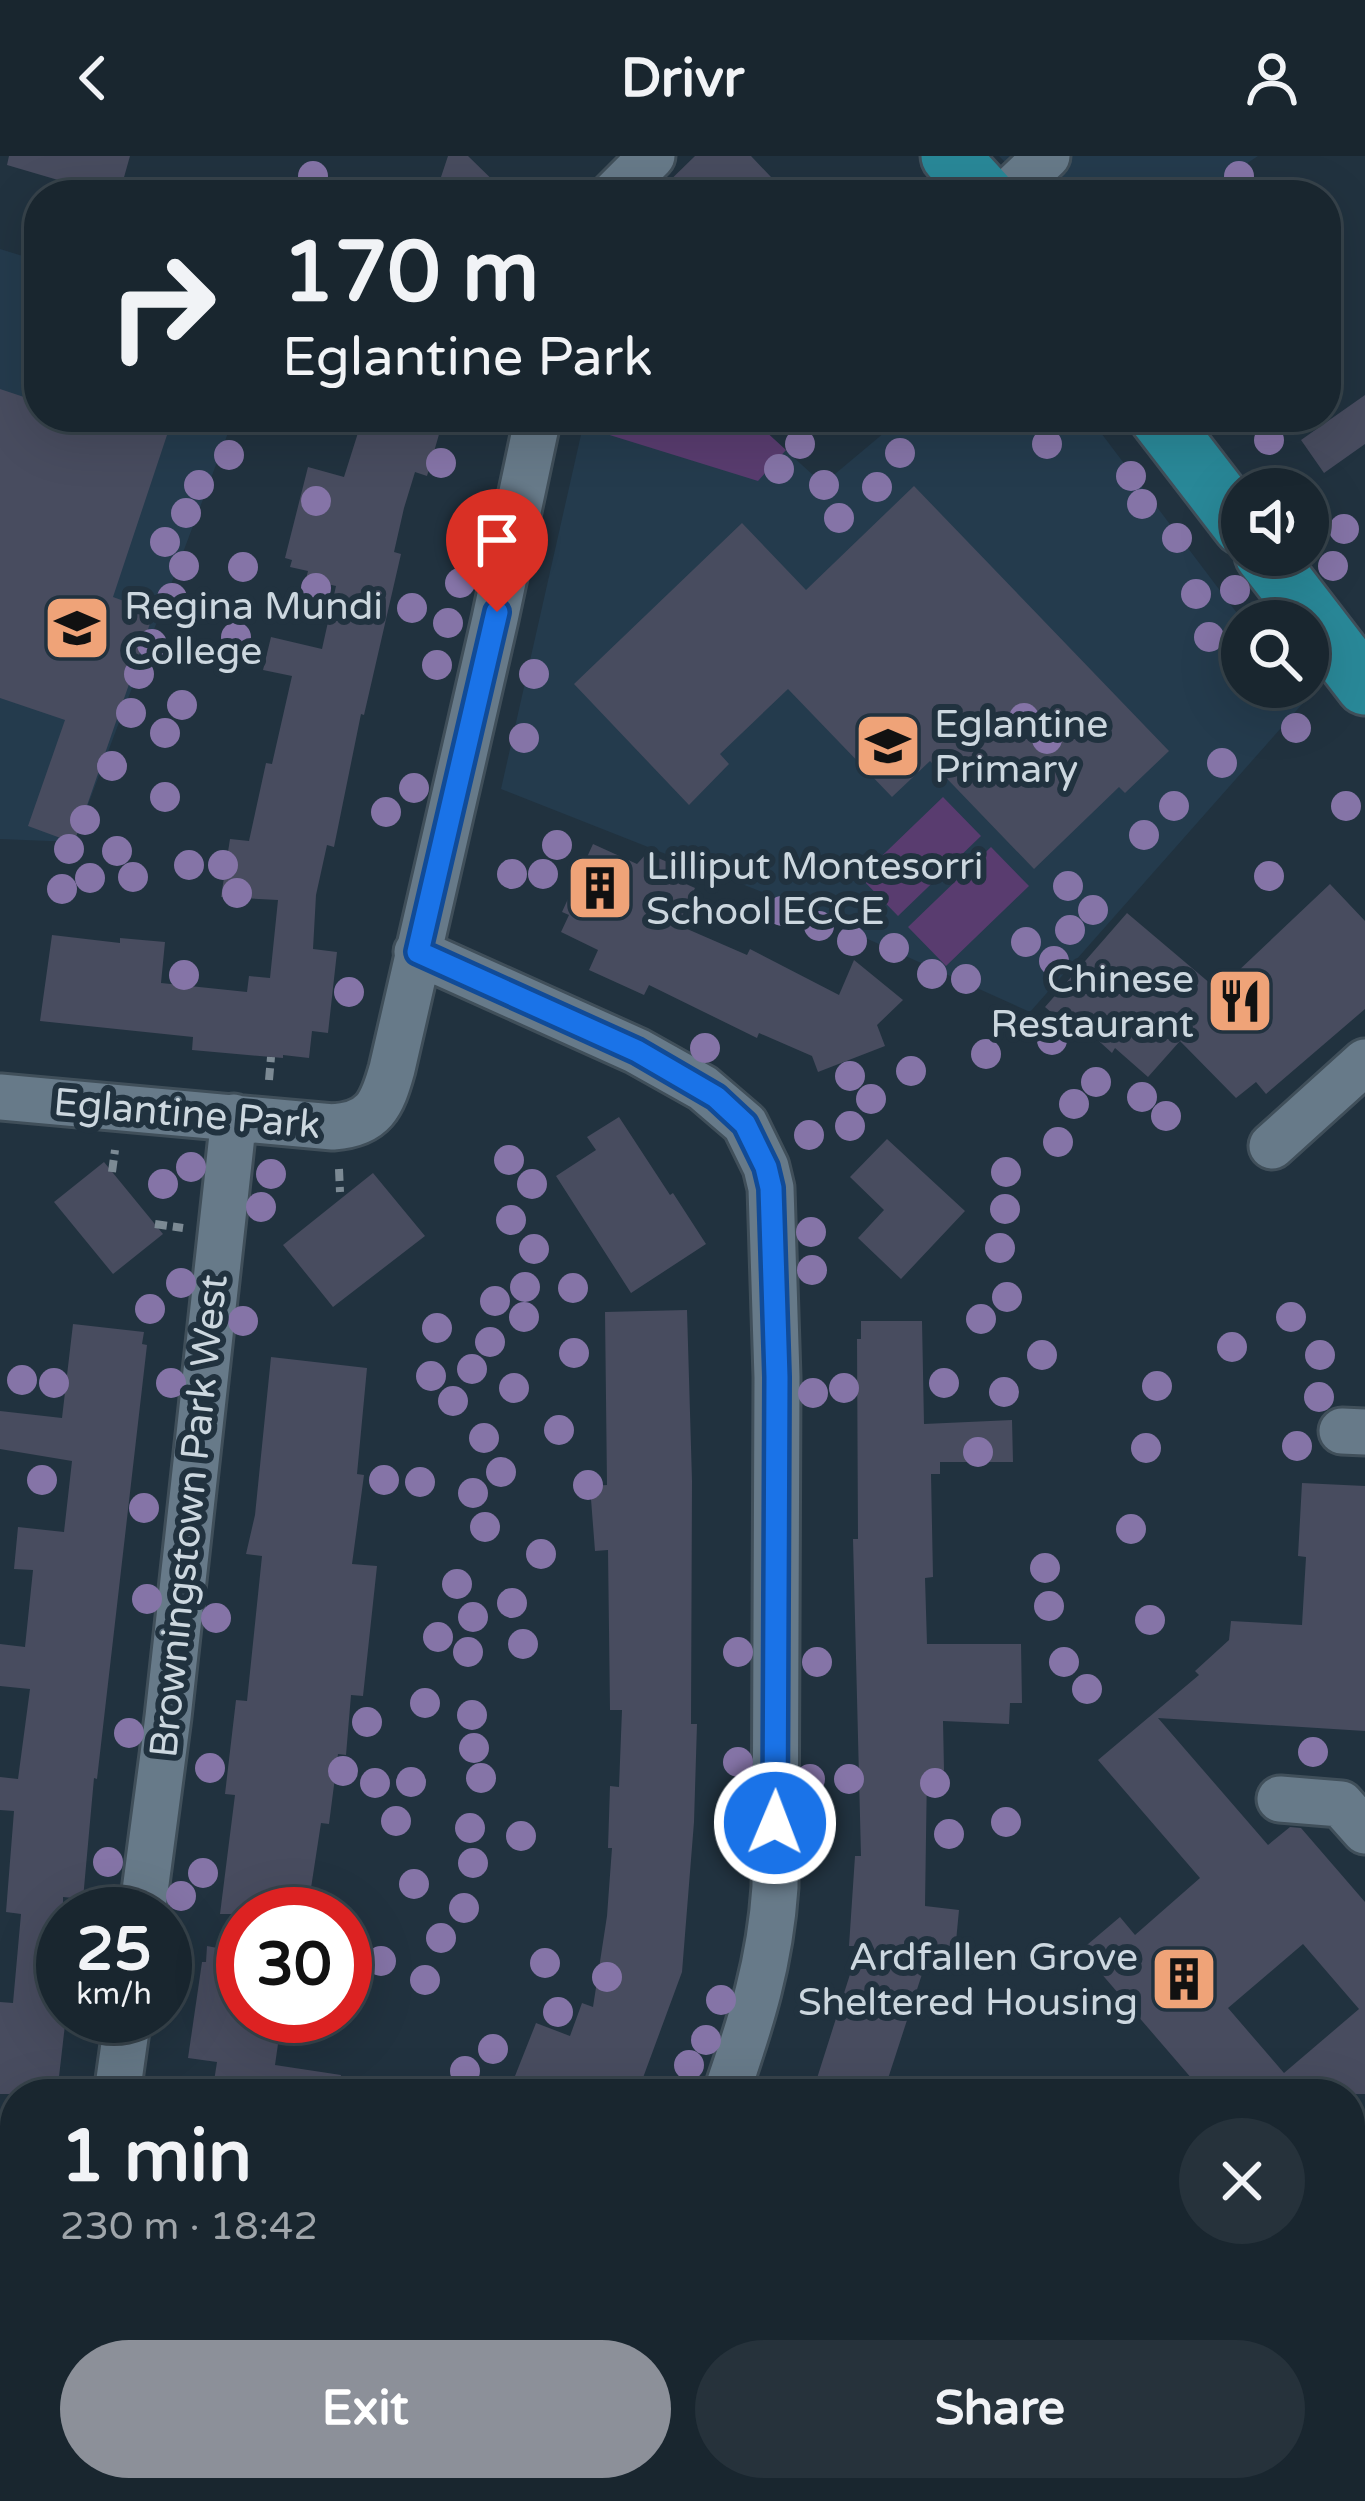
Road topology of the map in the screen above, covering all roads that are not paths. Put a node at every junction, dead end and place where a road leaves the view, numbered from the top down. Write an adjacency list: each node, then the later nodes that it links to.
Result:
1 (652, 156): 4 (street)
2 (950, 156): 5 (main road)
3 (1047, 156): 6 (street)
4 (628, 180)
5 (972, 180)
6 (1022, 180)
7 (535, 432): 12 (street, Eglantine Park)
8 (1170, 432): 9 (main road)
9 (1221, 499)
10 (1280, 576): 11 (main road)
11 (1365, 686)
12 (418, 952): 15 (street, Eglantine Park); 22 (street)
13 (1365, 1062): 16 (street)
14 (0, 1097): 15 (street, Eglantine Park)
15 (234, 1117): 19 (street, Browningstown Park West)
16 (1272, 1146)
17 (1280, 1799): 18 (street)
18 (1365, 1831)
19 (146, 1887)
20 (124, 2043): 21 (street)
21 (119, 2079)
22 (731, 2079)

